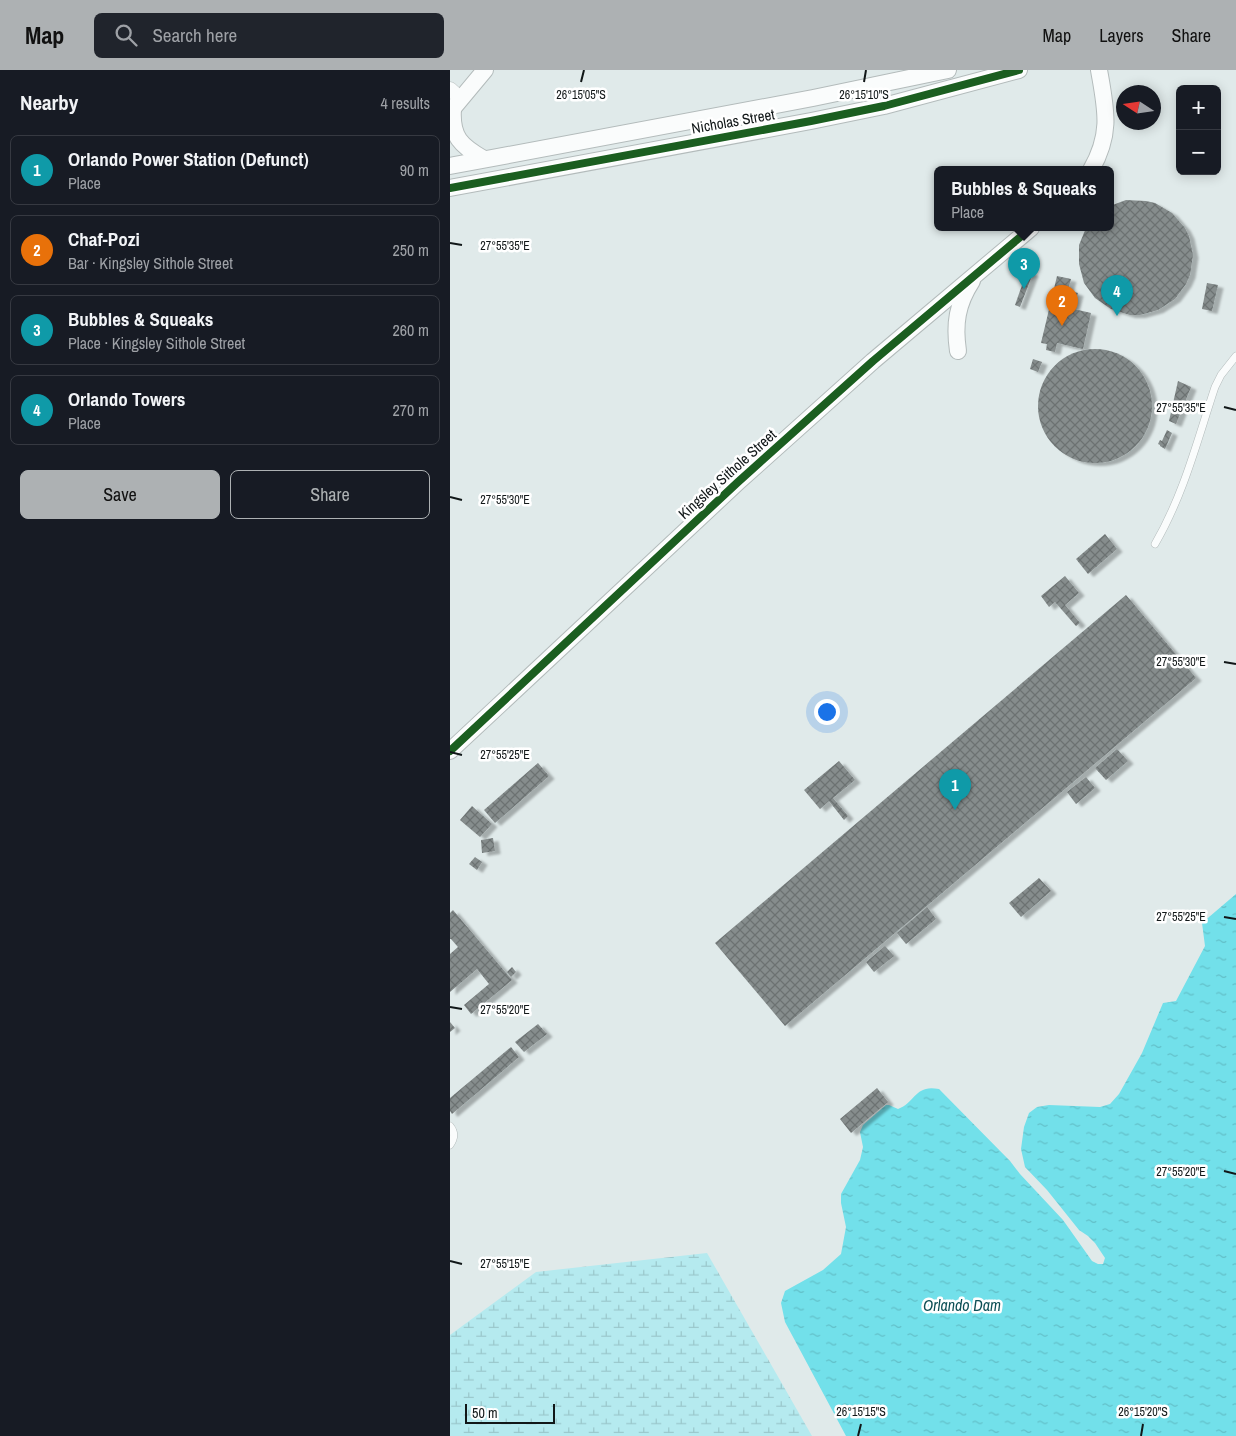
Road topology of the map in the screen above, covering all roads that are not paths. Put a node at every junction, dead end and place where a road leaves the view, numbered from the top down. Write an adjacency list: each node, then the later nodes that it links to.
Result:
1 (485, 70): 5 (street)
2 (948, 70): 6 (street, Nicholas Street)
3 (1019, 70): 9 (street, Nicholas Street)
4 (1099, 70): 8 (street)
5 (454, 102): 6 (street)
6 (484, 159): 7 (street, Nicholas Street)
7 (450, 166)
8 (1093, 166)
9 (450, 188)
10 (1027, 231): 11 (street, Kingsley Sithole Street)
11 (977, 272): 12 (street); 15 (street, Kingsley Sithole Street)
12 (958, 351)
13 (1236, 356): 14 (lane)
14 (1155, 544)
15 (450, 750)
16 (450, 1126): 17 (lane)
17 (450, 1145)

